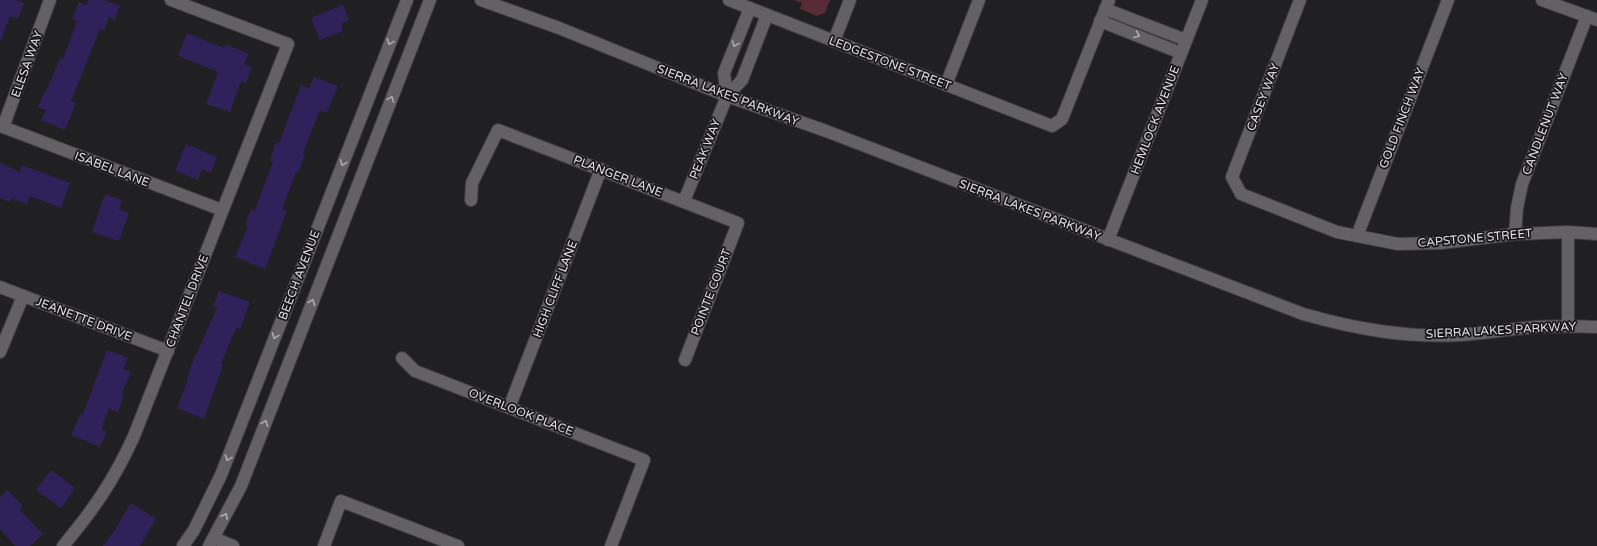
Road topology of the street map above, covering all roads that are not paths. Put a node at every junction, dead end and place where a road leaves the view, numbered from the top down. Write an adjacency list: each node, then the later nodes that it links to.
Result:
1 (50, 0): 24 (street, ELESA WAY)
2 (171, 0): 13 (street)
3 (406, 0): 47 (street, BEECH AVENUE, one-way to 47)
4 (430, 0): 45 (street, BEECH AVENUE, one-way to 4)
5 (481, 0): 23 (street, SIERRA LAKES PARKWAY)
6 (728, 0): 15 (street, LEDGESTONE STREET)
7 (850, 0): 20 (street)
8 (979, 0): 22 (street)
9 (1202, 0): 19 (street, HEMLOCK AVENUE)
10 (1300, 0): 26 (street, CASEY WAY)
11 (1448, 0): 34 (street, GOLD FINCH WAY)
12 (1542, 0): 17 (street)
13 (185, 2): 29 (street, CHANTEL DRIVE)
14 (1107, 4): 18 (street); 19 (street)
15 (750, 8): 16 (street, LEDGESTONE STREET); 23 (street, PEAK WAY, one-way to 23)
16 (767, 15): 20 (street, LEDGESTONE STREET); 23 (street, PEAK WAY)
17 (1592, 18): 32 (street, CANDLENUT WAY)
18 (1100, 21): 21 (street, one-way to 21); 22 (street, LEDGESTONE STREET)
19 (1186, 40): 21 (street, HEMLOCK AVENUE)
20 (834, 41): 22 (street, LEDGESTONE STREET)
21 (1181, 53): 35 (street, HEMLOCK AVENUE)
22 (946, 85)
23 (727, 96): 28 (street, PEAK WAY); 35 (street, SIERRA LAKES PARKWAY)
24 (3, 127): 29 (street, ISABEL LANE)
25 (600, 169): 27 (street, PLANGER LANE); 28 (street, PLANGER LANE); 44 (street, HIGH CLIFF LANE)
26 (1241, 194): 34 (street, CAPSTONE STREET)
27 (470, 200)
28 (684, 201): 30 (street, PLANGER LANE)
29 (222, 210): 40 (street, CHANTEL DRIVE)
30 (738, 223): 43 (street, POINTE COURT)
31 (1568, 232): 32 (street, CAPSTONE STREET); 33 (street, CAPSTONE STREET); 38 (street)
32 (1515, 234): 34 (street, CAPSTONE STREET)
33 (1597, 234)
34 (1357, 236)
35 (1108, 240): 38 (street, SIERRA LAKES PARKWAY)
36 (0, 287): 37 (street, JEANETTE DRIVE)
37 (23, 296): 40 (street, JEANETTE DRIVE); 41 (street)
38 (1568, 326): 39 (street, SIERRA LAKES PARKWAY)
39 (1597, 327)
40 (168, 350): 46 (street, CHANTEL DRIVE)
41 (0, 352)
42 (402, 358): 44 (street, OVERLOOK PLACE)
43 (685, 360)
44 (509, 408): 51 (street, OVERLOOK PLACE)
45 (212, 542): 48 (street)
46 (63, 546)
47 (183, 546)
48 (233, 546)
49 (324, 546): 50 (street)
50 (458, 546)
51 (611, 546)

